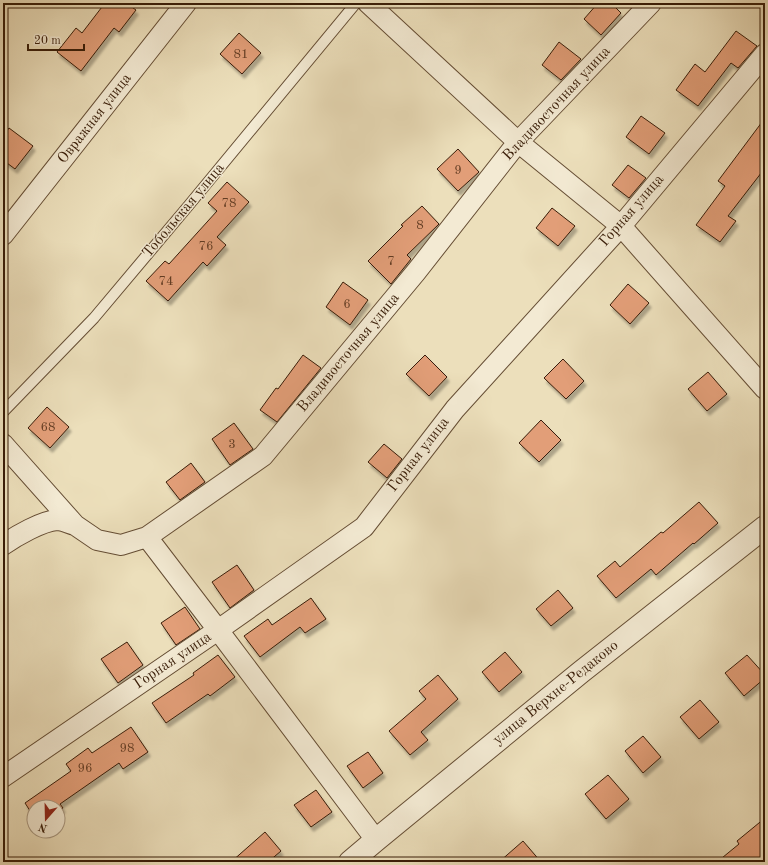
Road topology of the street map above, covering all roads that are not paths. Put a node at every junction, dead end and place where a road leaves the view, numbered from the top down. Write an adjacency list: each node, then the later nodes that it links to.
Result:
1 (186, 3): 8 (street, Овражная улица)
2 (356, 3): 10 (lane, Тобольская улица)
3 (368, 3): 6 (street)
4 (651, 3): 6 (street, Владивосточная улица)
5 (765, 54): 7 (street, Горная улица)
6 (518, 142): 7 (street); 14 (street, Владивосточная улица)
7 (621, 226): 9 (street); 16 (street, Горная улица)
8 (3, 235)
9 (763, 382)
10 (3, 412)
11 (3, 444): 12 (street, Владивосточная улица)
12 (75, 525): 14 (street, Владивосточная улица); 15 (street)
13 (765, 527): 18 (street, улица Верхне-Редаково)
14 (147, 537): 16 (street)
15 (3, 545)
16 (218, 630): 17 (street, Горная улица); 18 (street)
17 (3, 777)
18 (376, 840): 19 (street, улица Верхне-Редаково)
19 (351, 862)

